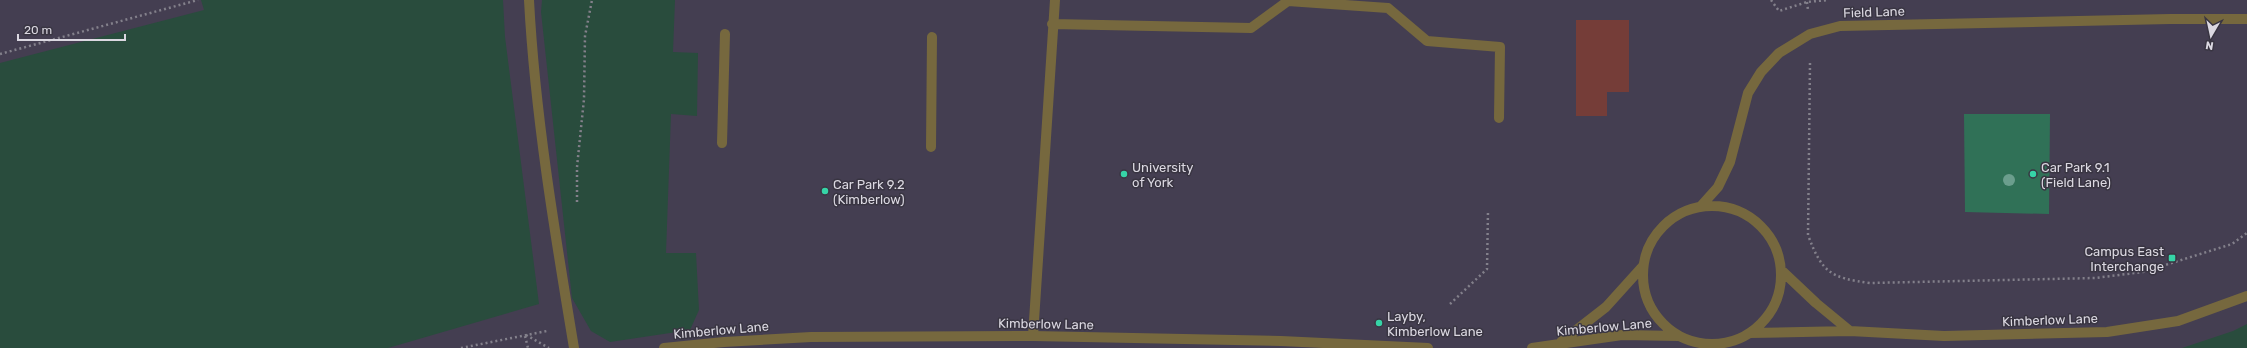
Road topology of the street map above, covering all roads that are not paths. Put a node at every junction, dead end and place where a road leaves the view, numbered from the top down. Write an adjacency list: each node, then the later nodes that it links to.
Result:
1 (529, 0): 19 (street)
2 (1055, 0): 4 (street)
3 (2247, 19): 10 (street, Field Lane)
4 (1052, 24): 7 (street); 16 (street)
5 (725, 34): 8 (street)
6 (932, 37): 9 (street)
7 (1499, 118)
8 (722, 142)
9 (931, 147)
10 (1701, 206): 11 (street); 12 (street)
11 (1643, 266): 17 (street); 18 (street)
12 (1781, 270): 14 (street); 15 (street)
13 (2247, 296): 14 (street, Kimberlow Lane)
14 (1850, 331): 15 (street, Kimberlow Lane)
15 (1750, 333): 17 (street)
16 (1033, 336): 20 (street, Kimberlow Lane); 21 (street, Kimberlow Lane)
17 (1678, 336): 18 (street, Kimberlow Lane)
18 (1559, 343): 22 (street, Kimberlow Lane)
19 (574, 348)
20 (664, 348)
21 (1428, 348)
22 (1532, 348)

